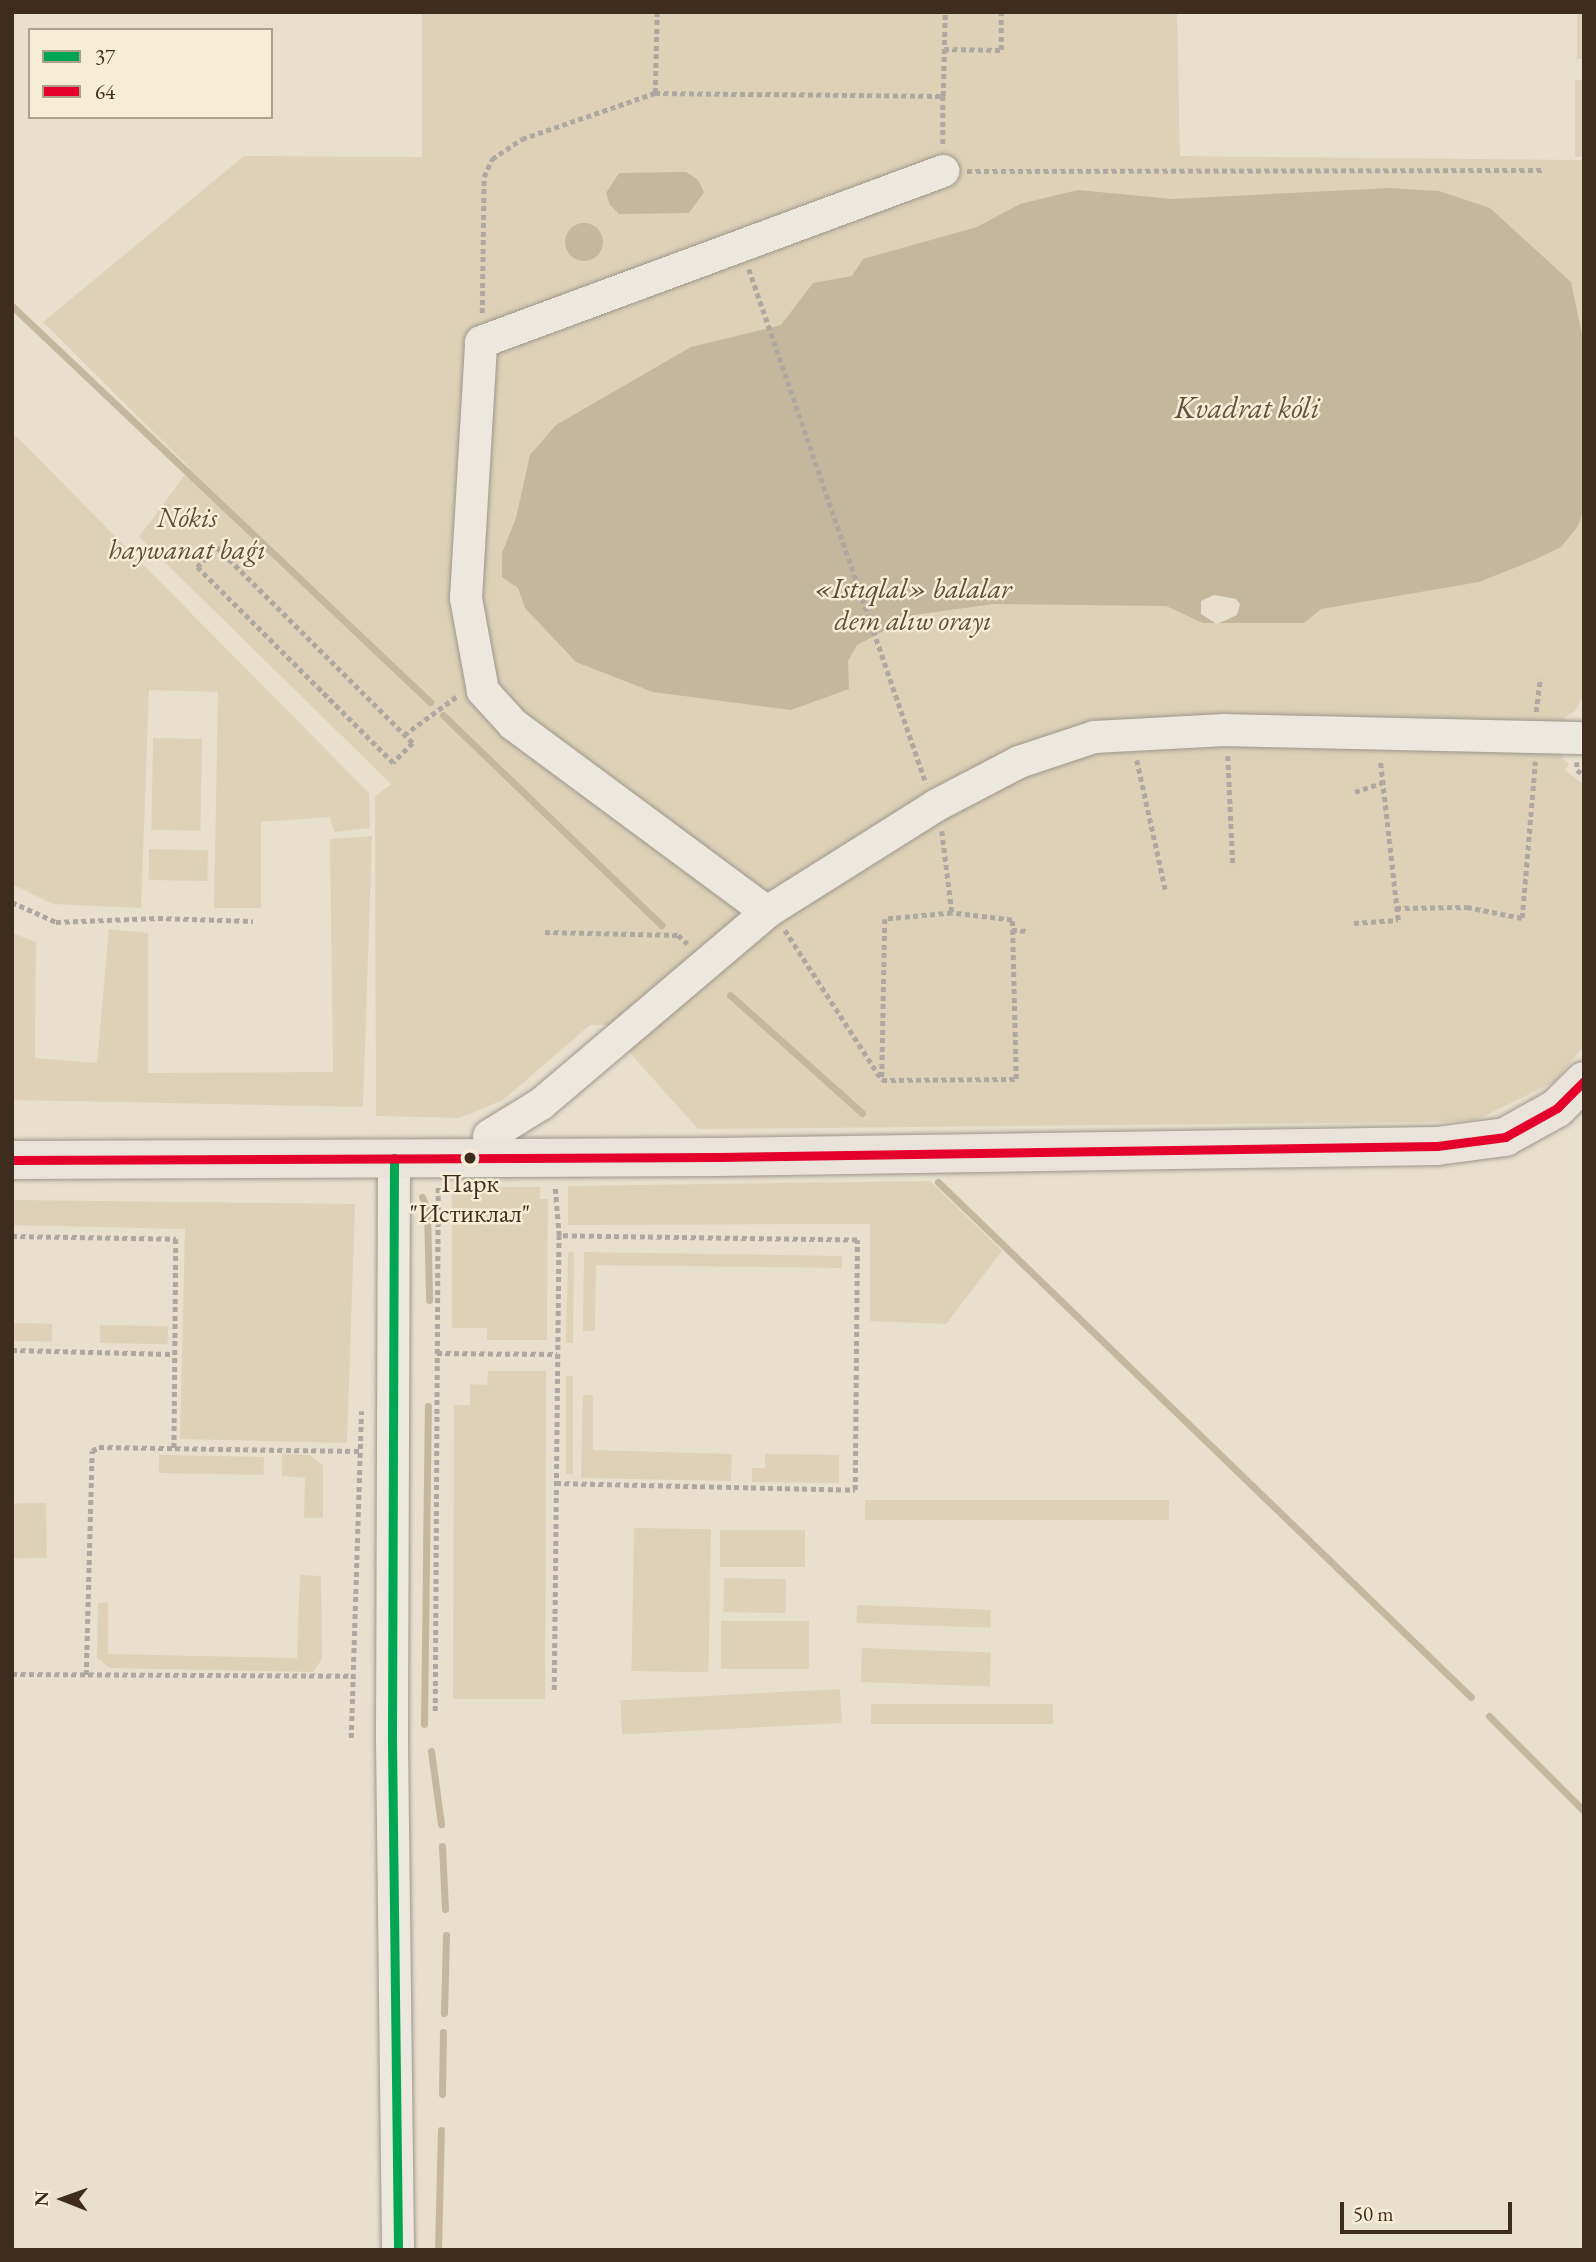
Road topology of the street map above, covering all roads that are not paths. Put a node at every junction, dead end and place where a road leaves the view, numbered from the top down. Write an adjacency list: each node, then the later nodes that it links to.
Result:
1 (943, 171): 3 (street)
2 (1584, 738): 3 (street)
3 (767, 912): 5 (street)
4 (1584, 1081): 6 (main road)
5 (489, 1136)
6 (394, 1158): 7 (main road); 8 (street)
7 (12, 1160)
8 (398, 2250)

